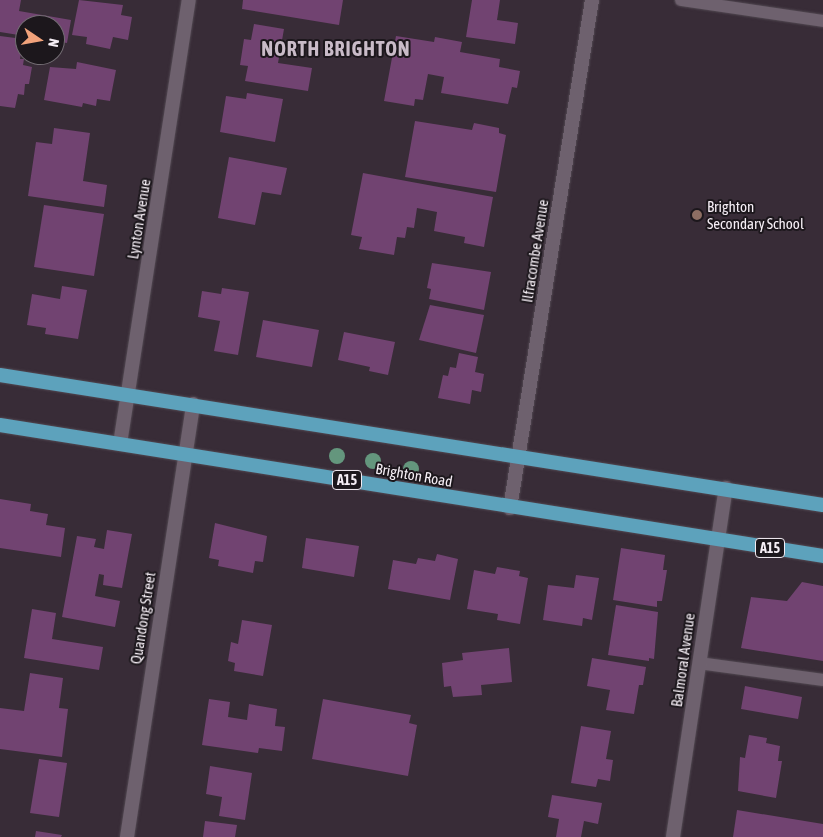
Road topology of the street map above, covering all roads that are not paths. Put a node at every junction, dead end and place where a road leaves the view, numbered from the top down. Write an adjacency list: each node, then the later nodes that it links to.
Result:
1 (189, 0): 6 (street, Lynton Avenue)
2 (592, 0): 11 (street, Ilfracombe Avenue)
3 (681, 0): 4 (lane)
4 (823, 21)
5 (0, 375): 6 (main road)
6 (128, 395): 7 (main road); 9 (street, Lynton Avenue)
7 (192, 404): 10 (street, Quandong Street); 11 (main road)
8 (0, 425): 9 (main road, Brighton Road / A15)
9 (120, 444): 10 (main road, Brighton Road / A15)
10 (185, 453): 14 (main road, Brighton Road / A15); 19 (street, Quandong Street)
11 (517, 457): 12 (main road); 14 (street, Ilfracombe Avenue)
12 (726, 488): 13 (main road); 15 (street, Balmoral Avenue)
13 (823, 505)
14 (510, 508): 15 (main road, Brighton Road / A15)
15 (717, 540): 16 (main road, Brighton Road / A15); 17 (street, Balmoral Avenue)
16 (823, 556)
17 (699, 663): 18 (lane); 20 (street, Balmoral Avenue)
18 (823, 680)
19 (127, 837)
20 (674, 837)

